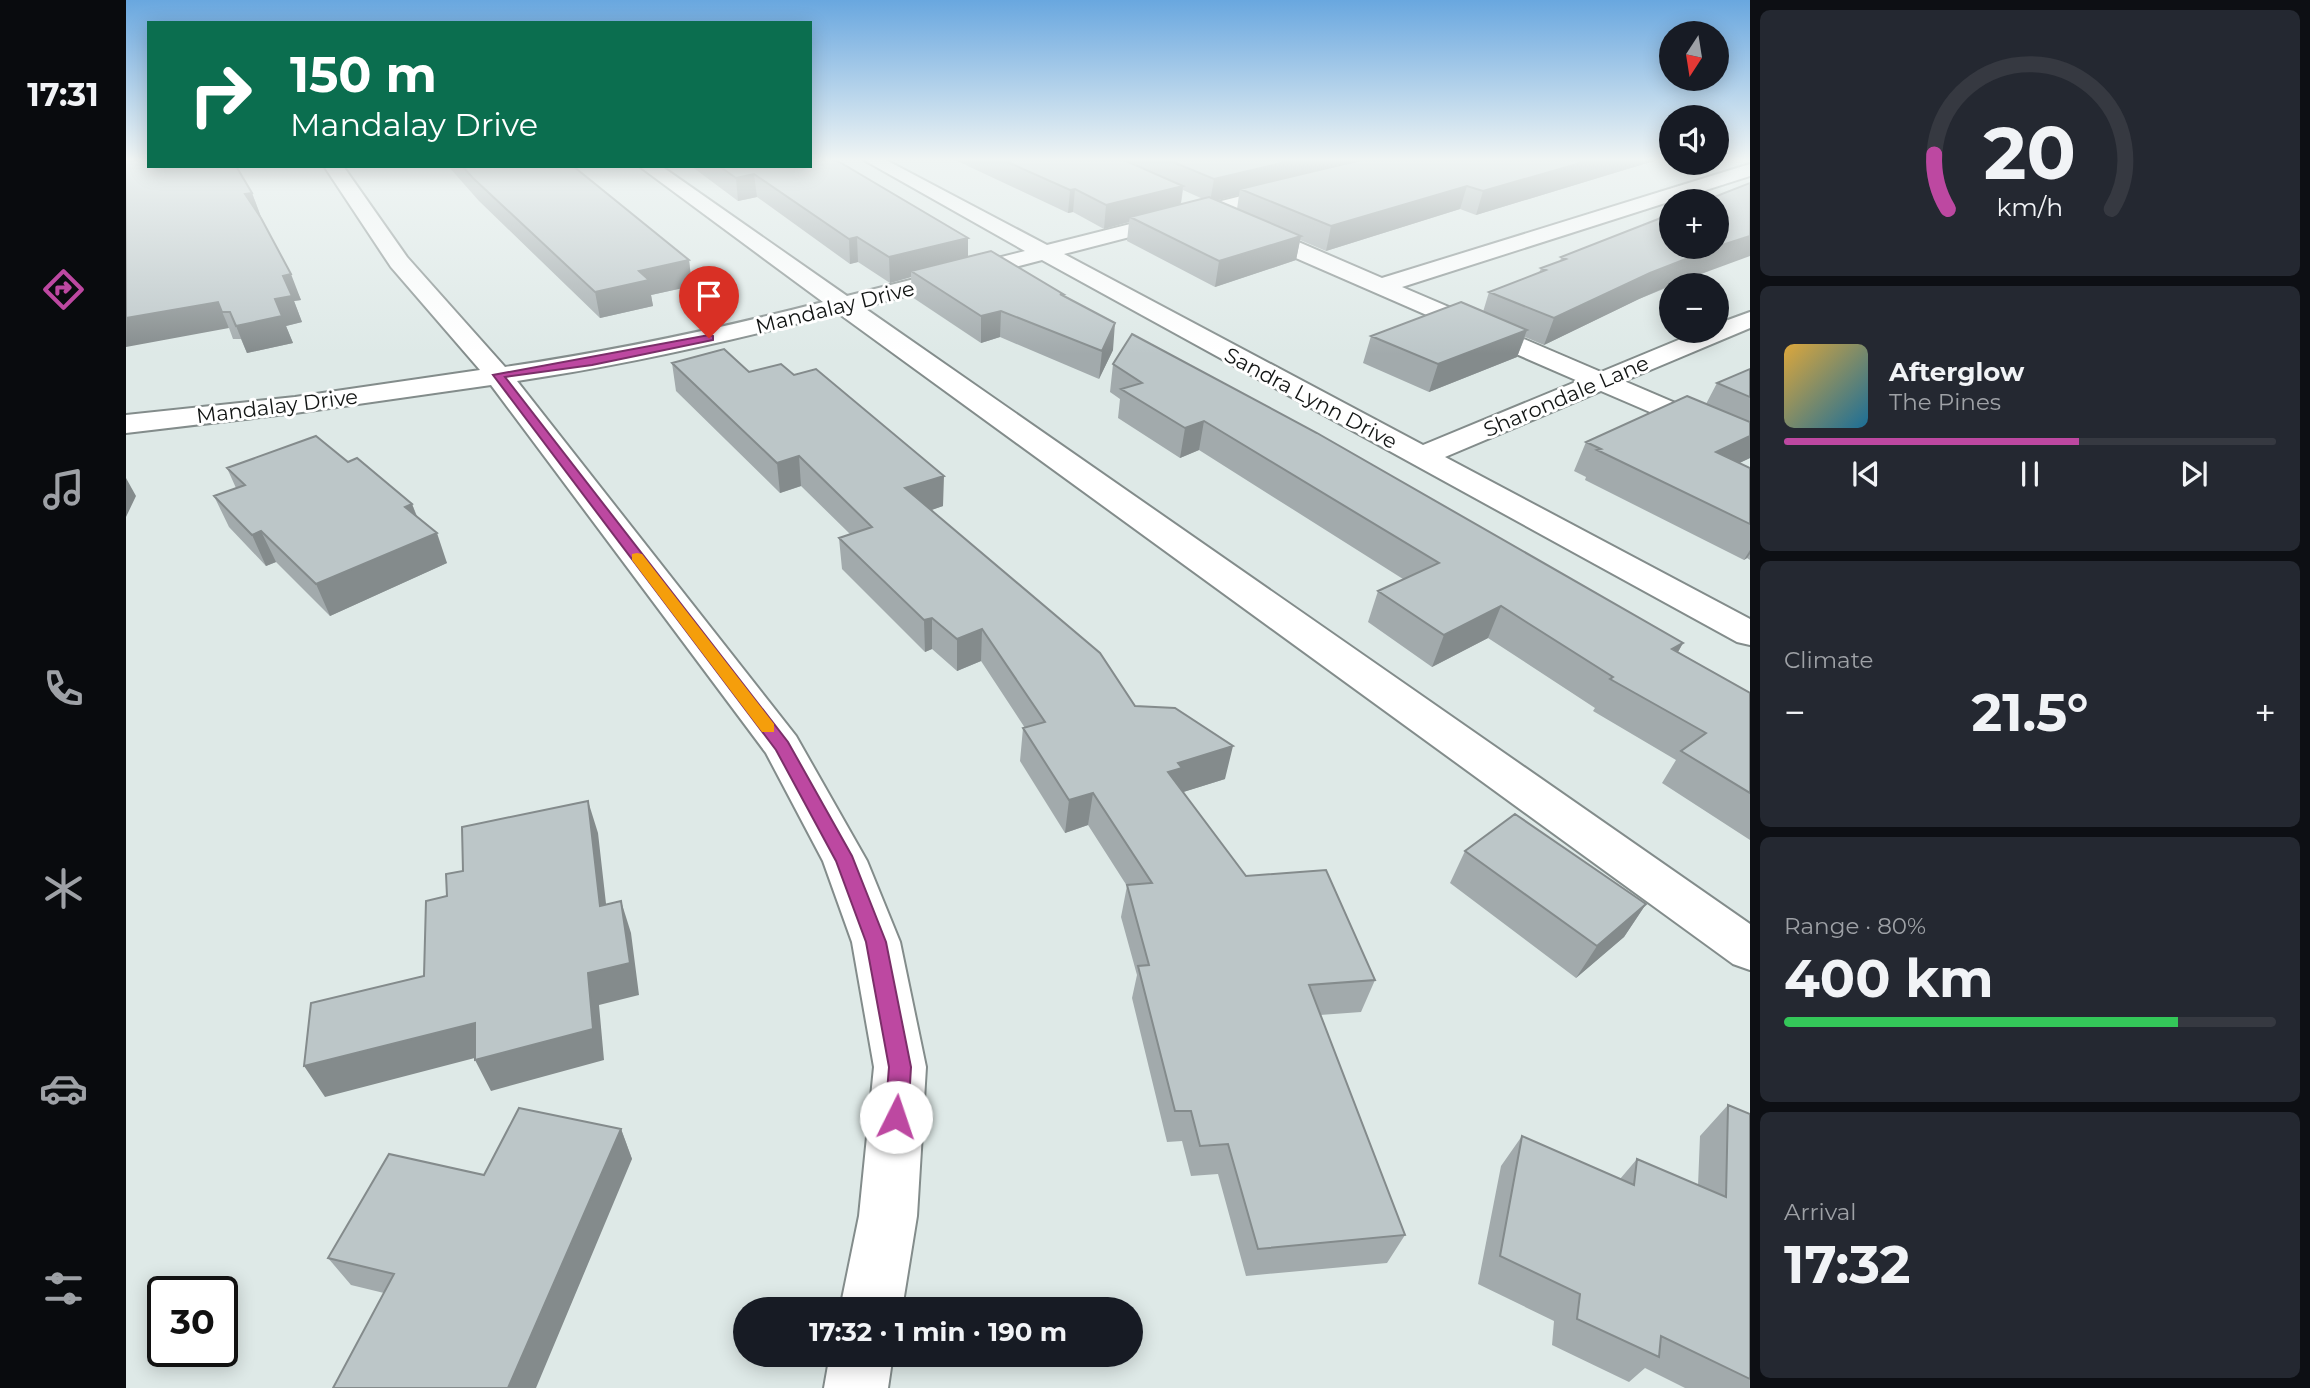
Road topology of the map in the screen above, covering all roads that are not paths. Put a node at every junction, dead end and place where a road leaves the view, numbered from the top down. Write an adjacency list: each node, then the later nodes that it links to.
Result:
1 (373, 225): 11 (street)
2 (732, 225): 9 (street)
3 (991, 225): 7 (street, Sandra Lynn Drive)
4 (1157, 225): 7 (street, Mandalay Drive)
5 (1237, 225): 8 (street)
6 (1576, 225): 8 (street)
7 (1044, 254): 9 (street, Mandalay Drive); 15 (street, Sandra Lynn Drive)
8 (1381, 286): 12 (street)
9 (845, 304): 11 (street, Mandalay Drive); 17 (street)
10 (1750, 319): 12 (street, Sharondale Lane)
11 (498, 375): 13 (street, Mandalay Drive); 18 (street)
12 (1601, 381): 14 (street); 15 (street, Sharondale Lane)
13 (126, 424)
14 (1750, 446)
15 (1420, 457): 16 (street, Sandra Lynn Drive)
16 (1750, 634)
17 (1750, 950)
18 (873, 1297)
19 (860, 1367): 20 (street)
20 (856, 1388)

